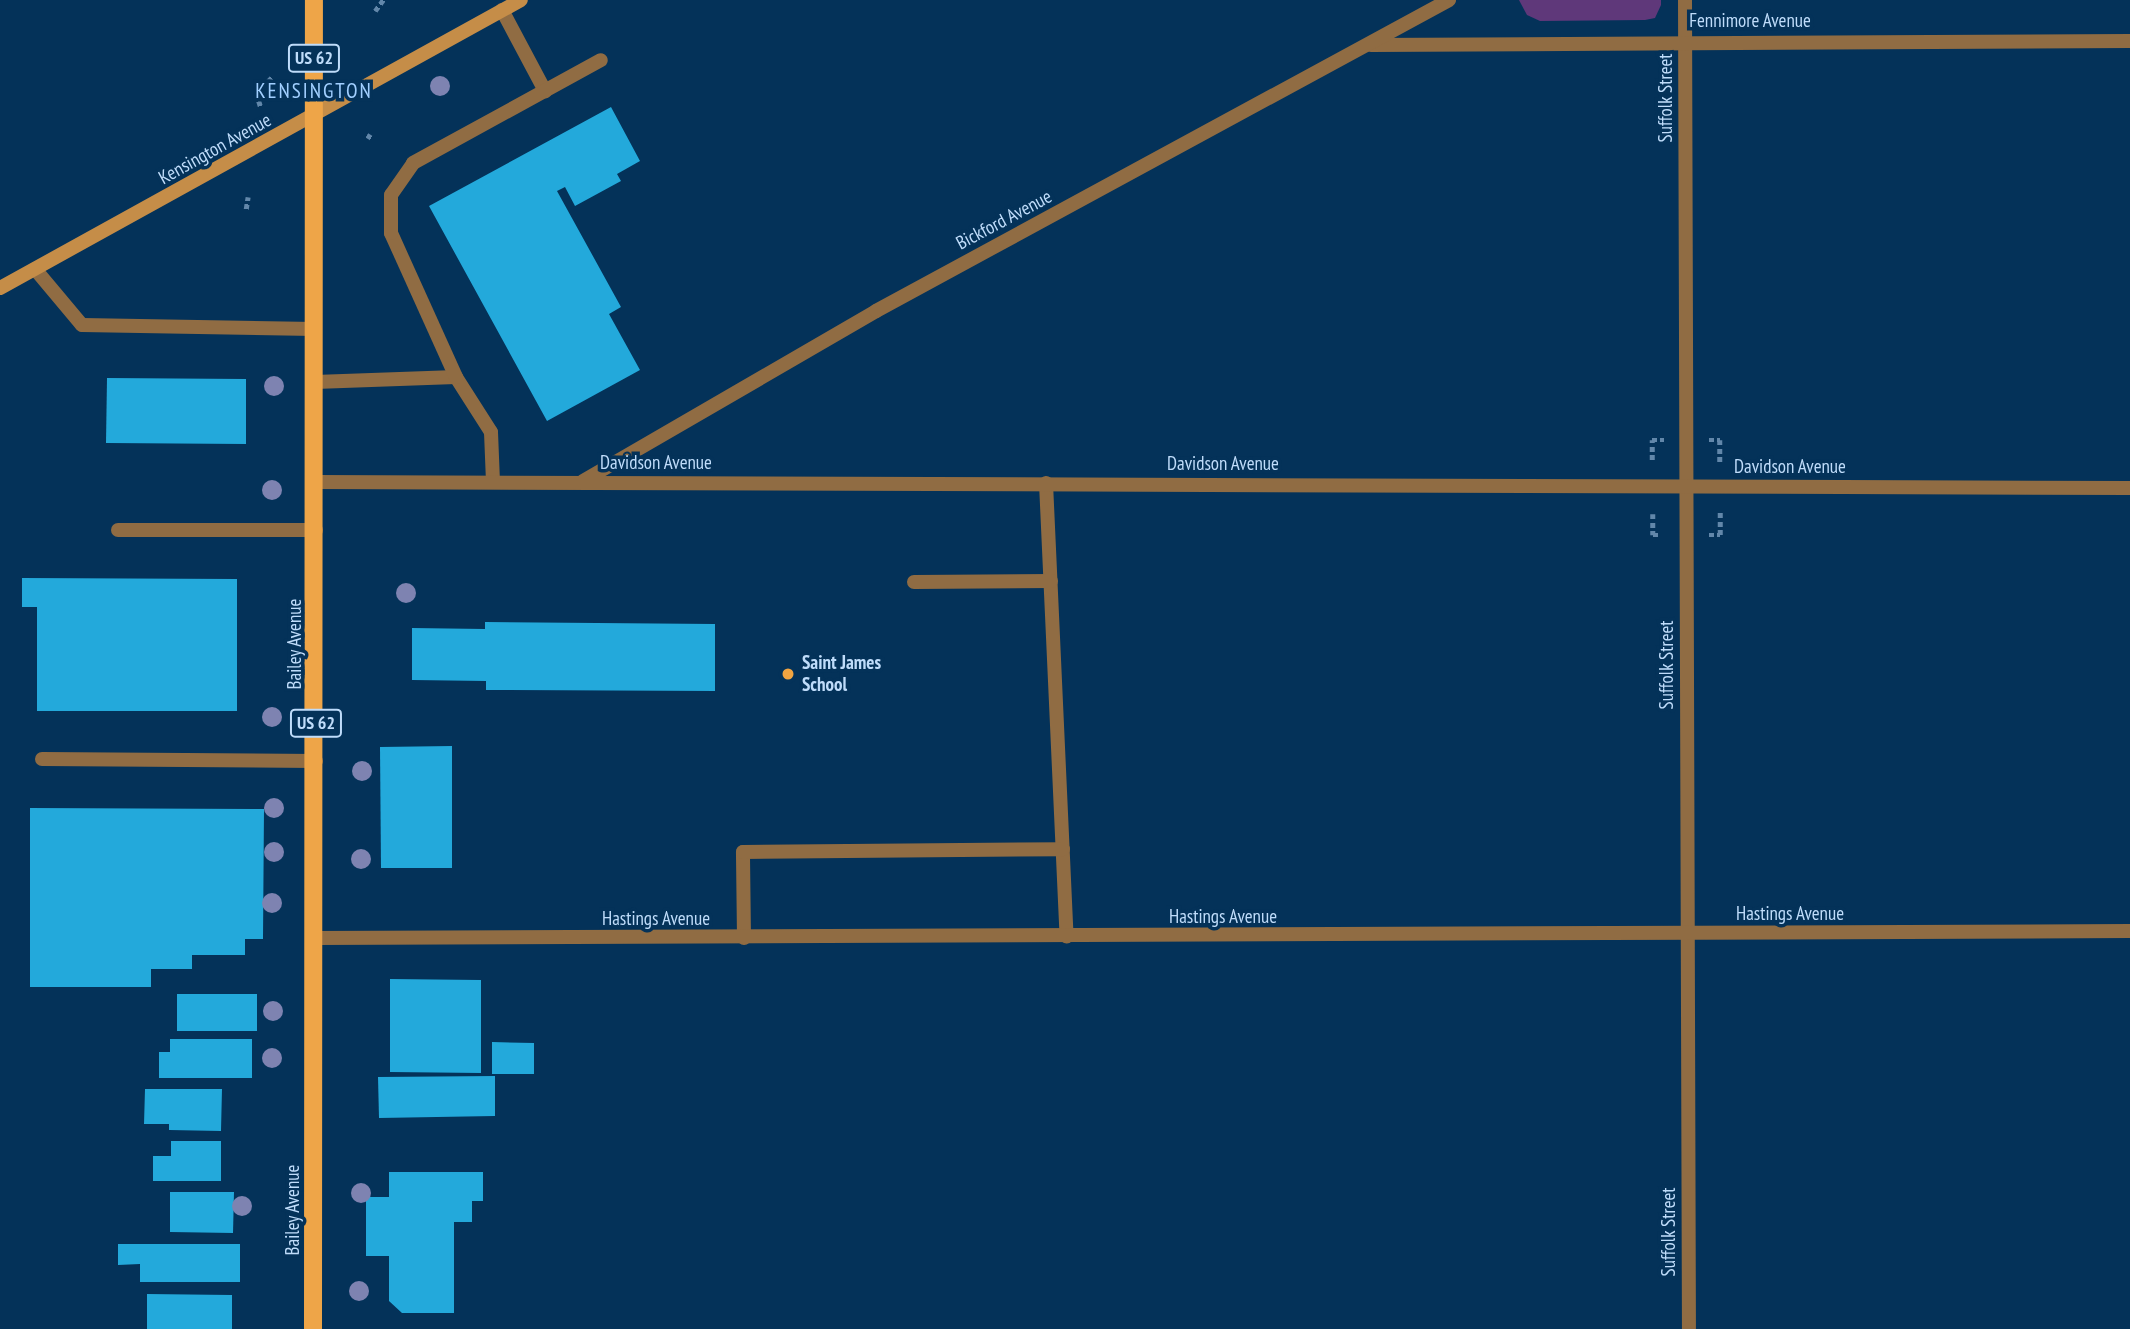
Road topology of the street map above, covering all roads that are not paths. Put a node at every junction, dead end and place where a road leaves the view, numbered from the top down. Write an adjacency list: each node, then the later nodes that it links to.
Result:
1 (314, 0): 11 (main road, Bailey Avenue / US 62)
2 (521, 0): 5 (street, Kensington Avenue)
3 (1449, 0): 8 (street, Bickford Avenue)
4 (1685, 0): 6 (street, Suffolk Street)
5 (502, 10): 10 (street); 11 (street, Kensington Avenue)
6 (1685, 41): 7 (street, Fennimore Avenue); 8 (street, Fennimore Avenue); 21 (street, Suffolk Street)
7 (2130, 41)
8 (1370, 45): 19 (street, Bickford Avenue)
9 (601, 60): 10 (street)
10 (545, 91): 15 (street)
11 (314, 117): 12 (street, Kensington Avenue); 14 (main road, Bailey Avenue / US 62)
12 (35, 269): 13 (street, Kensington Avenue); 14 (street)
13 (0, 288)
14 (315, 329): 16 (main road, Bailey Avenue / US 62)
15 (456, 377): 16 (street); 18 (street)
16 (315, 382): 17 (main road, Bailey Avenue / US 62)
17 (316, 482): 18 (street, Davidson Avenue); 24 (main road, Bailey Avenue / US 62)
18 (493, 482): 19 (street, Davidson Avenue)
19 (582, 482): 20 (street, Davidson Avenue)
20 (1046, 483): 21 (street, Davidson Avenue); 25 (street)
21 (1686, 485): 22 (street, Davidson Avenue); 31 (street, Suffolk Street)
22 (2130, 488)
23 (118, 530): 24 (street)
24 (316, 530): 28 (main road, Bailey Avenue / US 62)
25 (1051, 581): 26 (street); 29 (street)
26 (914, 582)
27 (42, 759): 28 (street)
28 (316, 761): 33 (main road, Bailey Avenue / US 62)
29 (1063, 849): 32 (street); 34 (street)
30 (2130, 931): 31 (street, Hastings Avenue)
31 (1687, 933): 32 (street, Hastings Avenue); 36 (street, Suffolk Street)
32 (1067, 937): 34 (street, Hastings Avenue)
33 (316, 938): 34 (street, Hastings Avenue); 35 (main road, Bailey Avenue / US 62)
34 (744, 938)
35 (313, 1329)
36 (1689, 1329)

